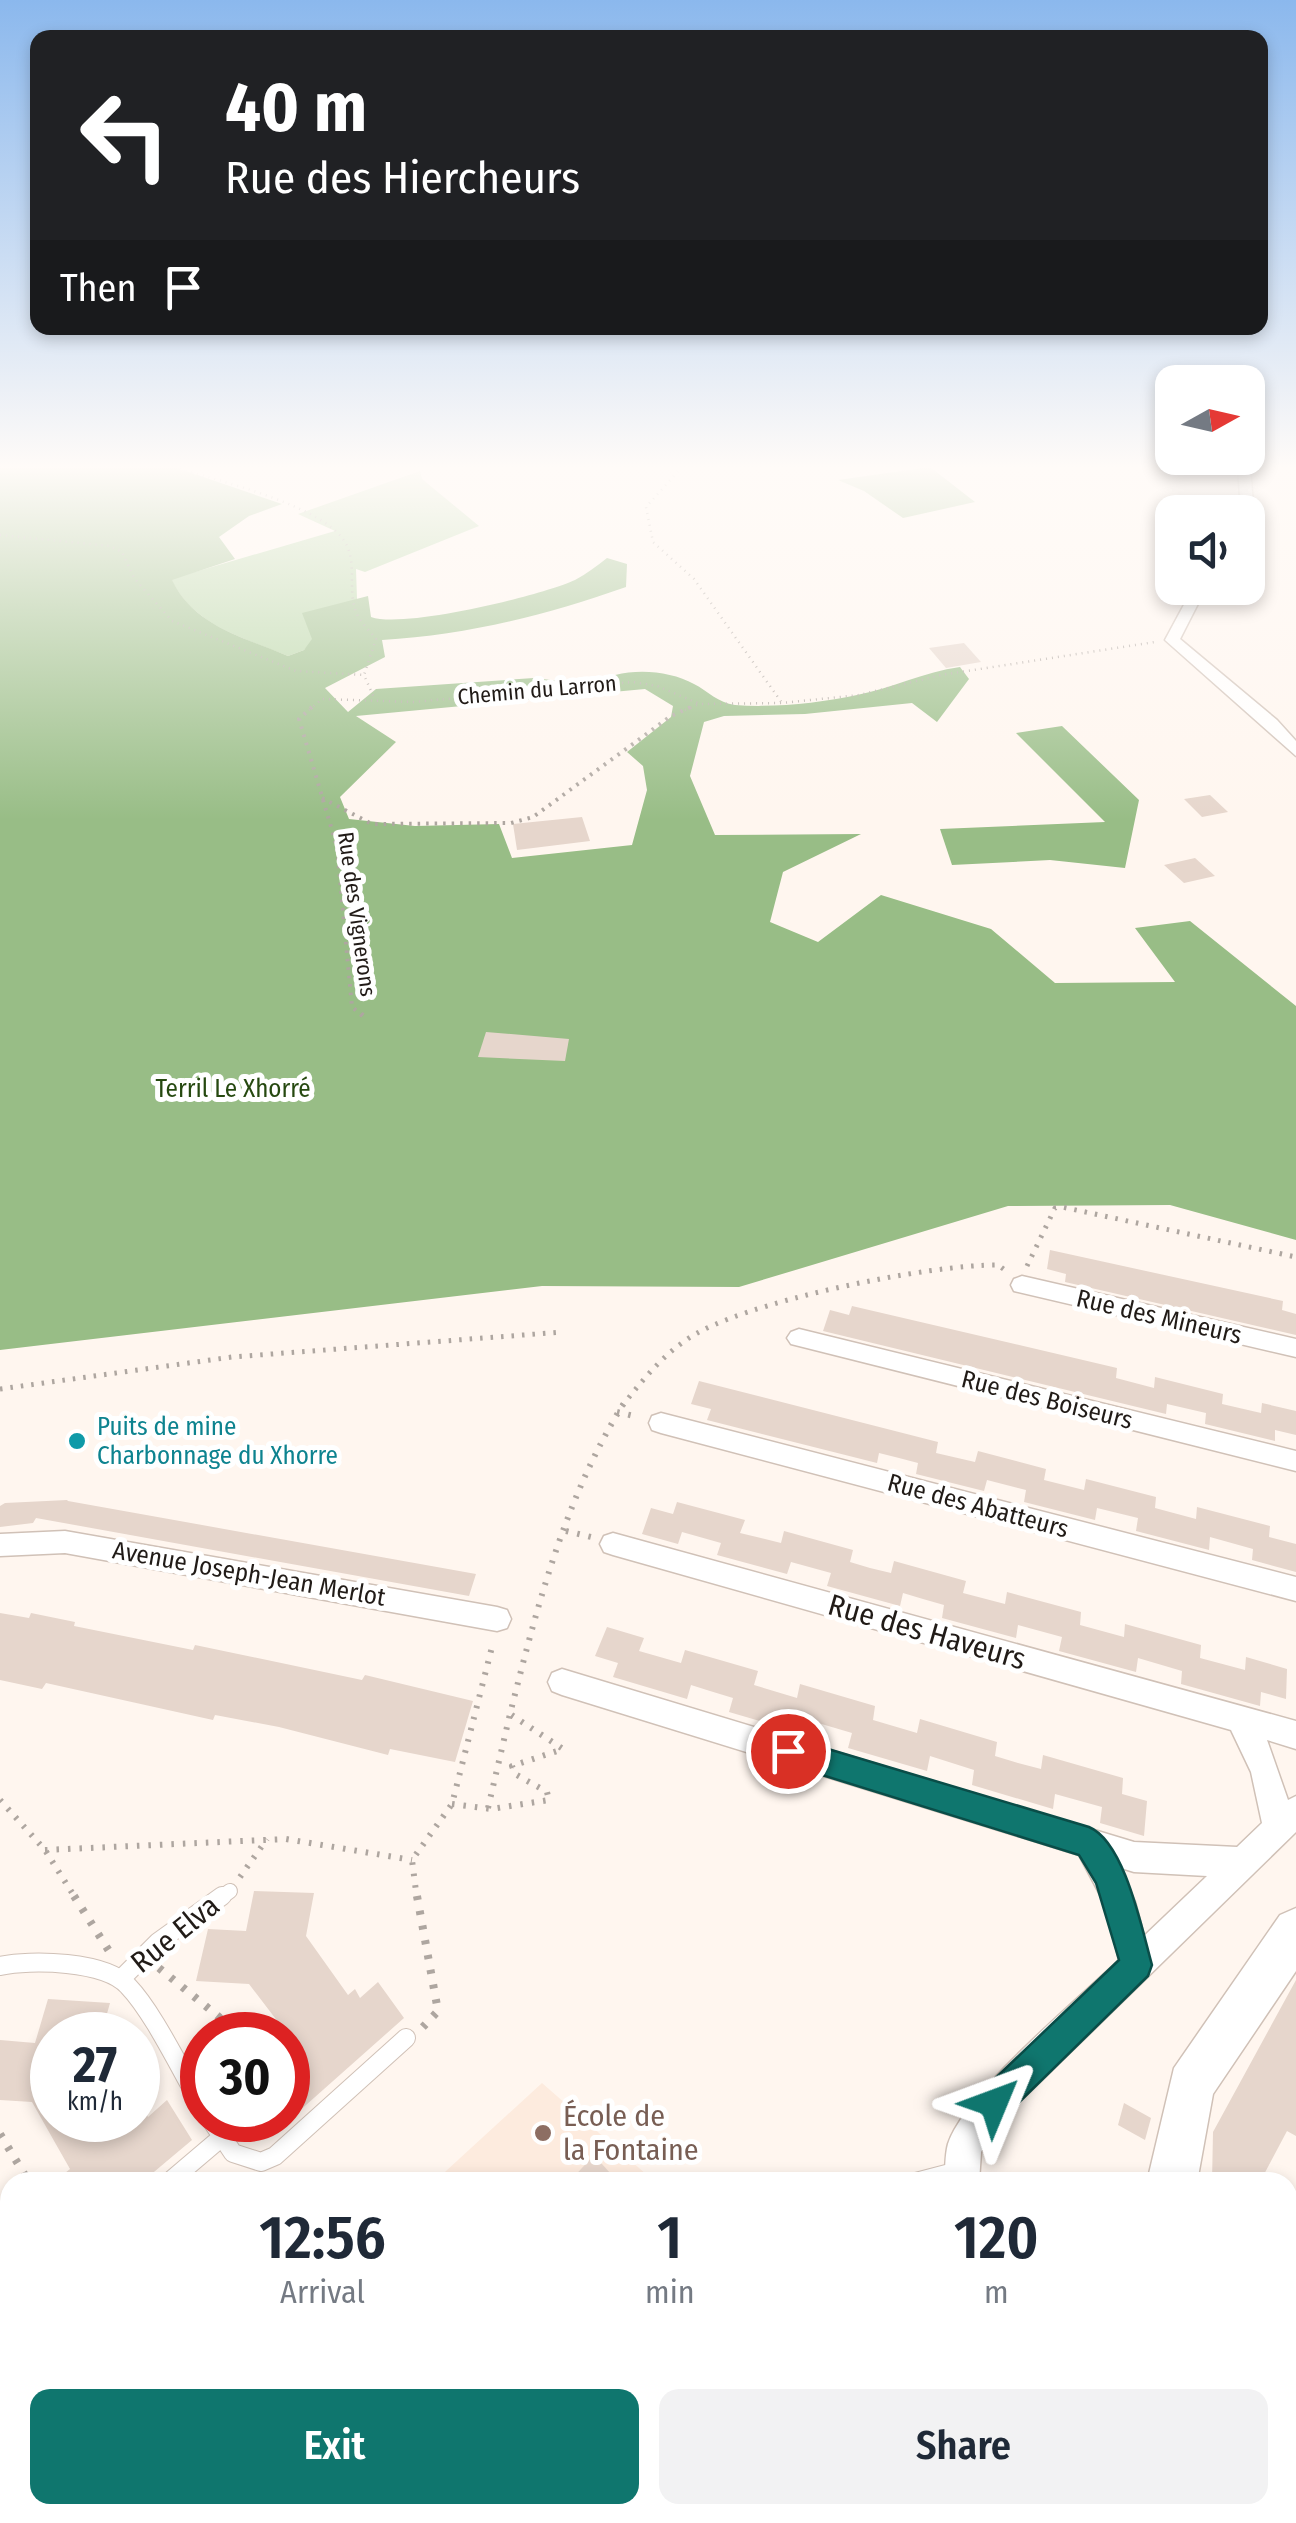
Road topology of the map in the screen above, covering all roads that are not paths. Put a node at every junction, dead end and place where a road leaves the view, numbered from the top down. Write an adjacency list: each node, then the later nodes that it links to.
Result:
1 (1190, 605): 2 (street)
2 (1296, 752)
3 (1022, 1285): 5 (street, Rue des Mineurs)
4 (799, 1338): 7 (street, Rue des Boiseurs)
5 (1296, 1348)
6 (661, 1423): 10 (street, Rue des Abatteurs)
7 (1296, 1461)
8 (0, 1544): 11 (street, Avenue Joseph-Jean Merlot)
9 (613, 1544): 13 (street, Rue des Haveurs)
10 (1296, 1589)
11 (497, 1619)
12 (562, 1682): 16 (street)
13 (1241, 1721): 14 (street, Rue des Haveurs); 15 (street)
14 (1296, 1734)
15 (1287, 1819): 17 (street)
16 (1089, 1842): 17 (street); 20 (street)
17 (1242, 1864): 20 (street)
18 (230, 1891): 22 (lane, Rue Elva)
19 (1296, 1931): 31 (street)
20 (1136, 1965): 30 (street)
21 (0, 1966): 22 (lane, Rue Elva)
22 (121, 1979): 24 (lane, Rue Elva)
23 (413, 2034): 25 (lane)
24 (180, 2072)
25 (310, 2125)
26 (216, 2142): 29 (lane)
27 (227, 2142): 28 (lane)
28 (291, 2142)
29 (180, 2172)
30 (962, 2172)
31 (1174, 2172)

